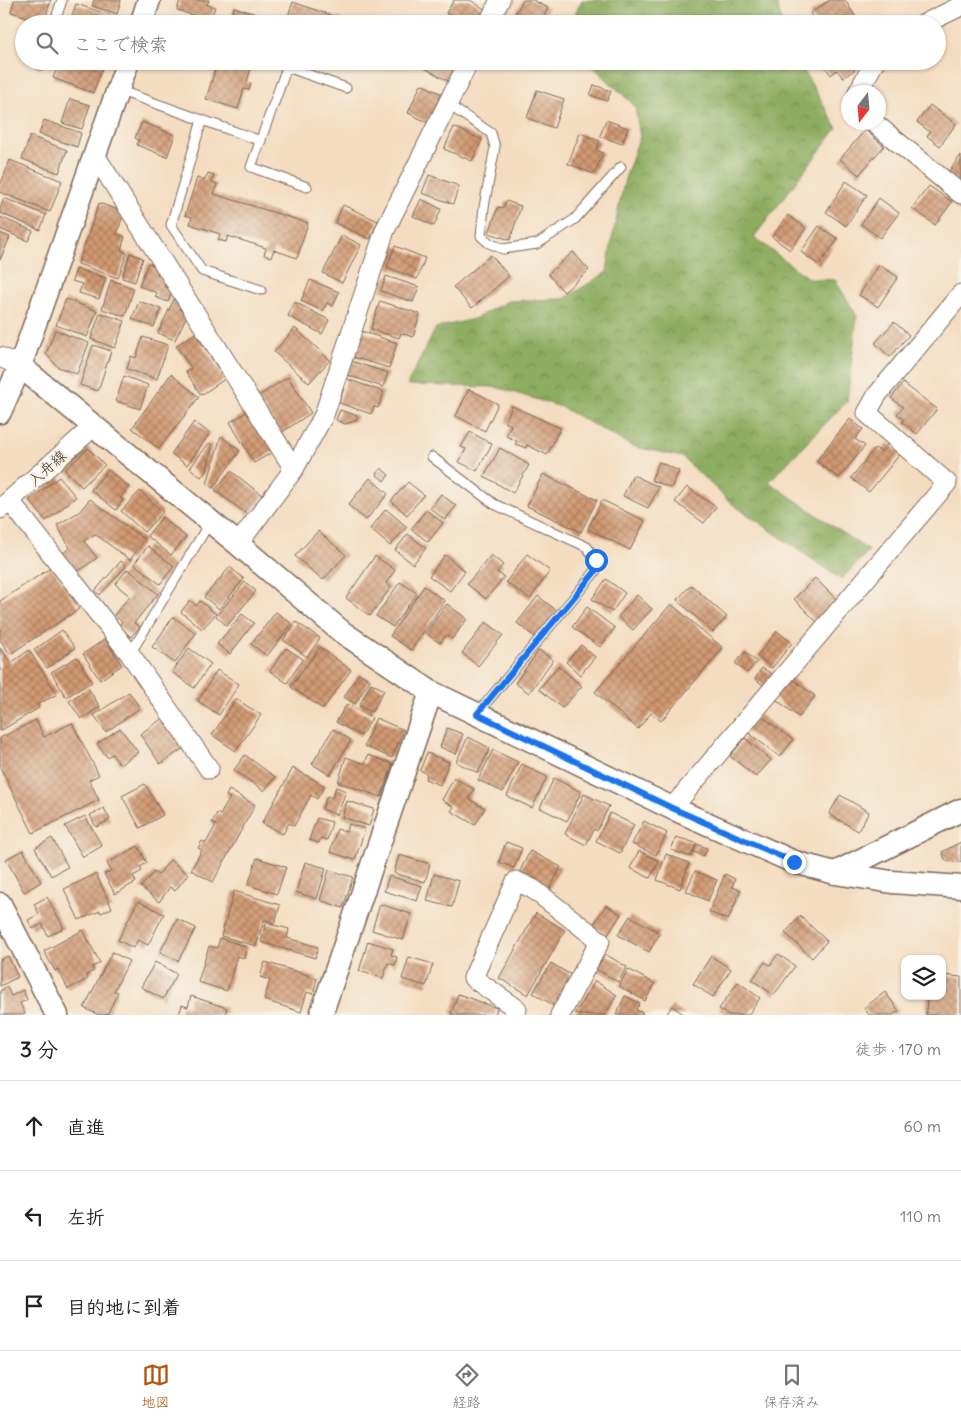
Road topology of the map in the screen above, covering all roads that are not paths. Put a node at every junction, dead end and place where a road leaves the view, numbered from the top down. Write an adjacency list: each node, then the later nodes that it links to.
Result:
1 (62, 0): 5 (lane)
2 (149, 0): 6 (street)
3 (500, 0): 7 (street)
4 (961, 6): 8 (street)
5 (57, 15)
6 (144, 15)
7 (492, 15)
8 (942, 15)
9 (125, 70): 16 (street)
10 (286, 70): 20 (lane)
11 (295, 70): 15 (lane)
12 (465, 70): 17 (street)
13 (870, 70): 14 (street)
14 (862, 85)
15 (346, 88)
16 (118, 90): 18 (lane); 21 (street)
17 (448, 104): 22 (lane); 31 (street)
18 (202, 120): 20 (lane); 25 (lane)
19 (883, 130): 24 (street)
20 (261, 141): 23 (lane)
21 (95, 155): 27 (street); 31 (street)
22 (621, 167)
23 (307, 187)
24 (961, 194)
25 (260, 290)
26 (961, 294): 39 (street)
27 (10, 361): 28 (street); 29 (street)
28 (0, 412)
29 (93, 427): 32 (street, 入舟線); 33 (street)
30 (432, 457): 37 (lane)
31 (294, 469): 34 (street)
32 (5, 505): 35 (street)
33 (210, 522): 34 (street); 35 (lane)
34 (238, 544): 36 (street)
35 (130, 654): 38 (street)
36 (431, 692): 37 (street); 45 (street)
37 (477, 714): 39 (street)
38 (209, 769)
39 (672, 808): 41 (street)
40 (961, 810): 41 (street)
41 (835, 873): 42 (street)
42 (961, 888)
43 (0, 904): 44 (street)
44 (57, 1015)
45 (321, 1015)
46 (514, 1015): 47 (street)
47 (560, 1015)

